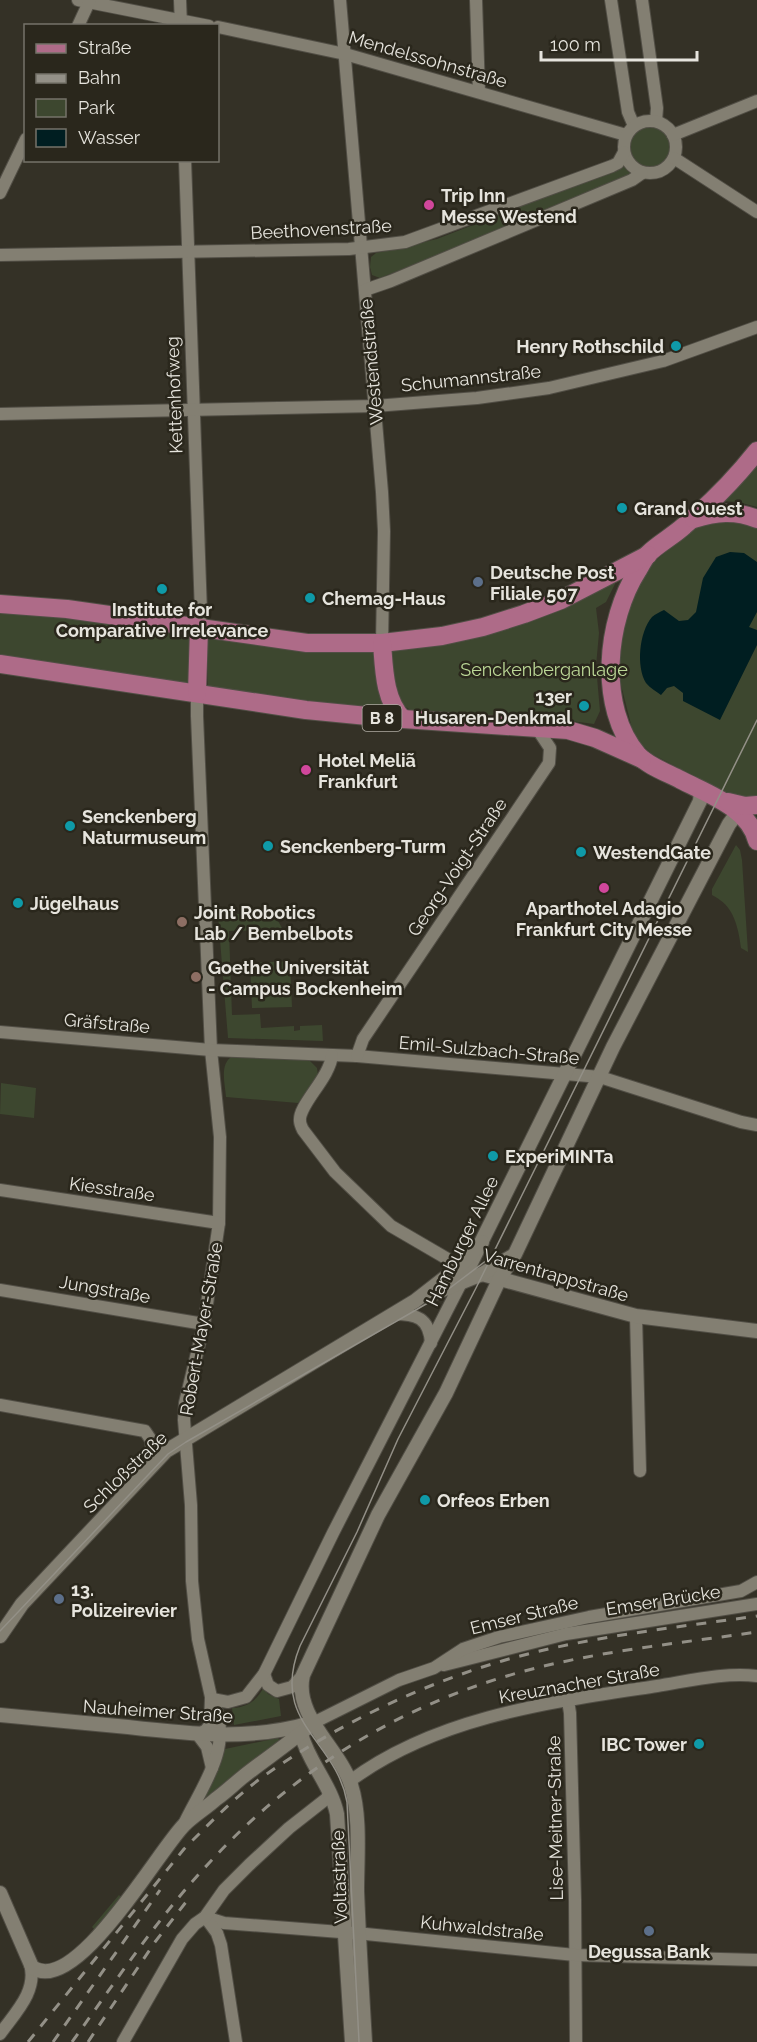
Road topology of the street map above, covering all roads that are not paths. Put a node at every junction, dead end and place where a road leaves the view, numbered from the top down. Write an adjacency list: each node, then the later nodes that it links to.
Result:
1 (180, 0): 7 (street)
2 (340, 0): 10 (street, Westendstraße)
3 (476, 0): 11 (street)
4 (611, 0): 14 (street)
5 (642, 0): 13 (street)
6 (86, 1): 7 (street); 8 (street)
7 (181, 23)
8 (79, 24)
9 (219, 27): 10 (street, Mendelssohnstraße)
10 (345, 54): 11 (street, Mendelssohnstraße); 23 (street, Westendstraße)
11 (479, 92): 14 (street, Mendelssohnstraße)
12 (757, 101): 15 (street)
13 (656, 121): 14 (street); 15 (street)
14 (630, 130): 17 (street)
15 (673, 135): 18 (street)
16 (24, 143): 21 (street)
17 (624, 152): 20 (street); 23 (street, Beethovenstraße)
18 (674, 158): 20 (street); 22 (street)
19 (185, 162): 24 (street, Kettenhofweg)
20 (642, 173): 26 (street)
21 (0, 193)
22 (757, 212)
23 (362, 248): 24 (street, Beethovenstraße); 26 (street, Westendstraße)
24 (188, 253): 25 (street, Beethovenstraße); 29 (street, Kettenhofweg)
25 (0, 255)
26 (365, 290): 28 (street, Westendstraße)
27 (757, 327): 28 (street, Schumannstraße)
28 (375, 406): 29 (street, Schumannstraße); 37 (street, Westendstraße)
29 (192, 410): 30 (street, Schumannstraße); 36 (street, Kettenhofweg)
30 (0, 414)
31 (757, 451): 32 (main road)
32 (692, 519): 33 (main road); 34 (main road)
33 (757, 519)
34 (648, 555): 37 (main road); 42 (main road)
35 (0, 604): 36 (main road)
36 (200, 628): 37 (main road); 39 (main road, Robert-Mayer-Straße)
37 (382, 643): 40 (main road, Westendstraße)
38 (0, 664): 39 (main road, B 8)
39 (197, 693): 40 (main road, B 8); 47 (street, Robert-Mayer-Straße)
40 (403, 719): 41 (main road, B 8)
41 (536, 727): 42 (main road, B 8); 49 (street, Georg-Voigt-Straße)
42 (642, 759): 43 (main road, B 8)
43 (701, 790): 44 (main road, B 8); 50 (street, Hamburger Allee)
44 (747, 811): 45 (main road); 51 (street)
45 (757, 841)
46 (0, 1032): 47 (street, Gräfstraße)
47 (211, 1050): 48 (street, Emil-Sulzbach-Straße); 54 (street, Robert-Mayer-Straße)
48 (332, 1055): 49 (street, Emil-Sulzbach-Straße); 57 (street, Varrentrappstraße)
49 (357, 1056): 50 (street, Emil-Sulzbach-Straße)
50 (565, 1074): 51 (street, Emil-Sulzbach-Straße); 55 (street, Hamburger Allee)
51 (600, 1077): 52 (street, Emil-Sulzbach-Straße); 56 (street)
52 (757, 1125)
53 (0, 1190): 54 (street, Kiesstraße)
54 (219, 1223): 63 (street, Robert-Mayer-Straße)
55 (482, 1242): 57 (street, Schloßstraße)
56 (515, 1254): 58 (street, Schloßstraße); 59 (street)
57 (464, 1272): 58 (street, Schloßstraße); 61 (street, Schloßstraße); 65 (street, Hamburger Allee)
58 (482, 1274): 59 (street, Varrentrappstraße)
59 (500, 1278): 62 (street, Varrentrappstraße); 77 (street)
60 (0, 1290): 63 (street, Jungstraße)
61 (394, 1314): 65 (street); 67 (street, Schloßstraße)
62 (636, 1316): 64 (street, Varrentrappstraße); 69 (street)
63 (204, 1324): 67 (street, Robert-Mayer-Straße)
64 (757, 1331)
65 (431, 1344): 76 (street, Hamburger Allee)
66 (0, 1405): 68 (street)
67 (186, 1439): 68 (street, Schloßstraße); 79 (street, Robert-Mayer-Straße)
68 (153, 1464): 71 (street, Schloßstraße)
69 (640, 1471)
70 (757, 1582): 75 (street, Emser Straße)
71 (22, 1604): 73 (street, Schloßstraße); 74 (street, Schloßstraße)
72 (757, 1604): 75 (street, Emser Brücke)
73 (0, 1618)
74 (0, 1636)
75 (434, 1668): 82 (street, Emser Straße)
76 (264, 1674): 77 (street); 79 (street, Hamburger Allee)
77 (303, 1675): 82 (street)
78 (757, 1676): 80 (street, Kreuznacher Straße)
79 (212, 1698): 84 (street, Robert-Mayer-Straße); 85 (street, Robert-Mayer-Straße)
80 (568, 1701): 87 (street, Kreuznacher Straße); 95 (street, Lise-Meitner-Straße)
81 (0, 1715): 84 (street, Nauheimer Straße)
82 (313, 1723): 83 (street); 85 (street, Nauheimer Straße); 87 (street, Voltastraße)
83 (301, 1734): 88 (street, Voltastraße); 89 (street)
84 (198, 1735): 85 (street, Nauheimer Straße); 86 (street)
85 (221, 1735): 86 (street)
86 (212, 1768): 89 (street)
87 (350, 1782): 94 (street, Voltastraße)
88 (330, 1793): 92 (street); 93 (street, Voltastraße)
89 (183, 1825): 97 (street)
90 (0, 1893): 91 (street)
91 (3, 1908): 97 (street)
92 (205, 1917): 93 (street, Kuhwaldstraße); 99 (street); 100 (street)
93 (344, 1932): 94 (street, Kuhwaldstraße); 101 (street, Voltastraße)
94 (359, 1934): 95 (street, Kuhwaldstraße); 102 (street, Voltastraße)
95 (575, 1955): 96 (street, Kuhwaldstraße); 103 (street, Lise-Meitner-Straße)
96 (757, 1960)
97 (30, 1964): 98 (street)
98 (0, 2034)
99 (123, 2042)
100 (236, 2042)
101 (352, 2042)
102 (365, 2042)
103 (576, 2042)

